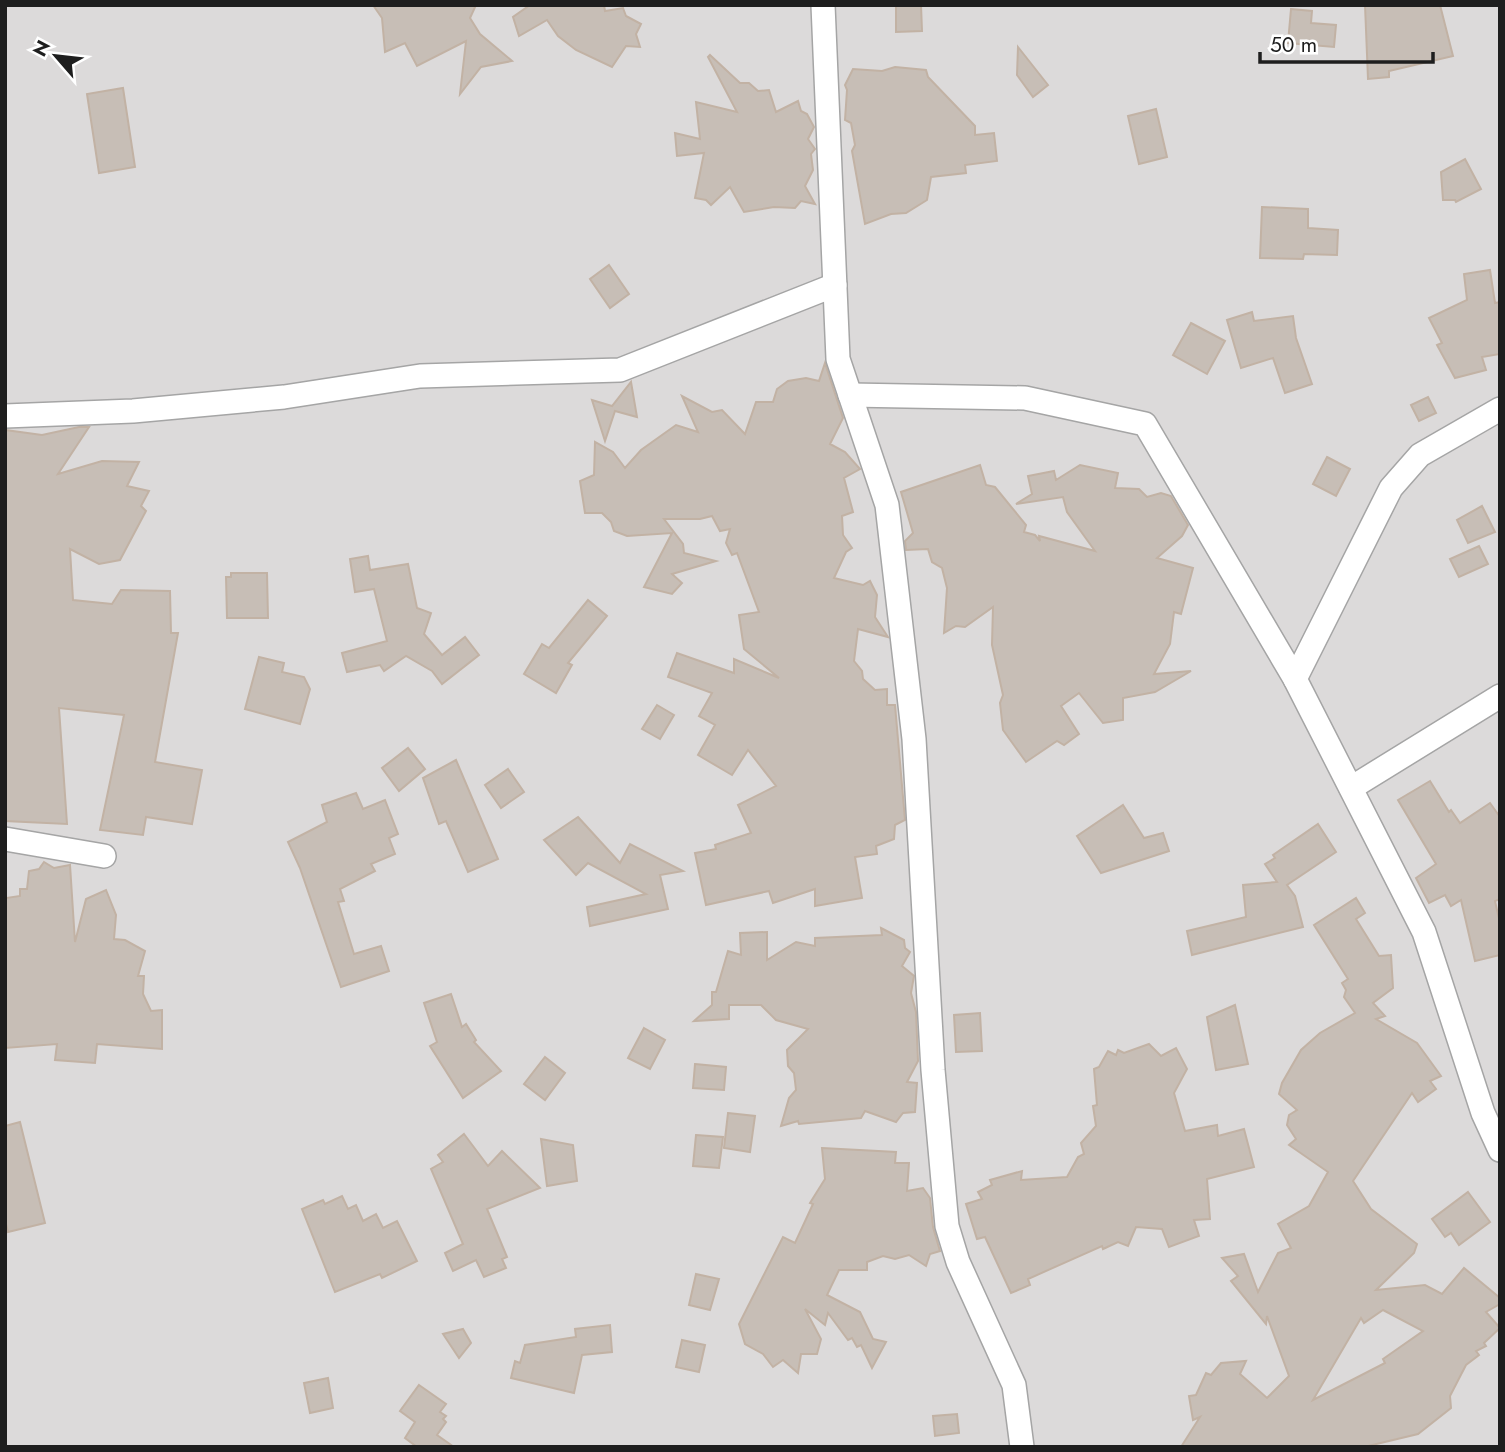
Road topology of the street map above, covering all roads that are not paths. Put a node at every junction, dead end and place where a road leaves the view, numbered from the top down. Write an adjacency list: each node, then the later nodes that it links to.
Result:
1 (823, 5): 2 (street)
2 (835, 285): 3 (street); 5 (street)
3 (850, 395): 6 (street); 12 (street)
4 (1500, 409): 6 (street)
5 (5, 415)
6 (1295, 680): 8 (street)
7 (1500, 696): 8 (street)
8 (1351, 789): 11 (street)
9 (5, 839): 10 (street)
10 (104, 856)
11 (1500, 1150)
12 (1022, 1447)

